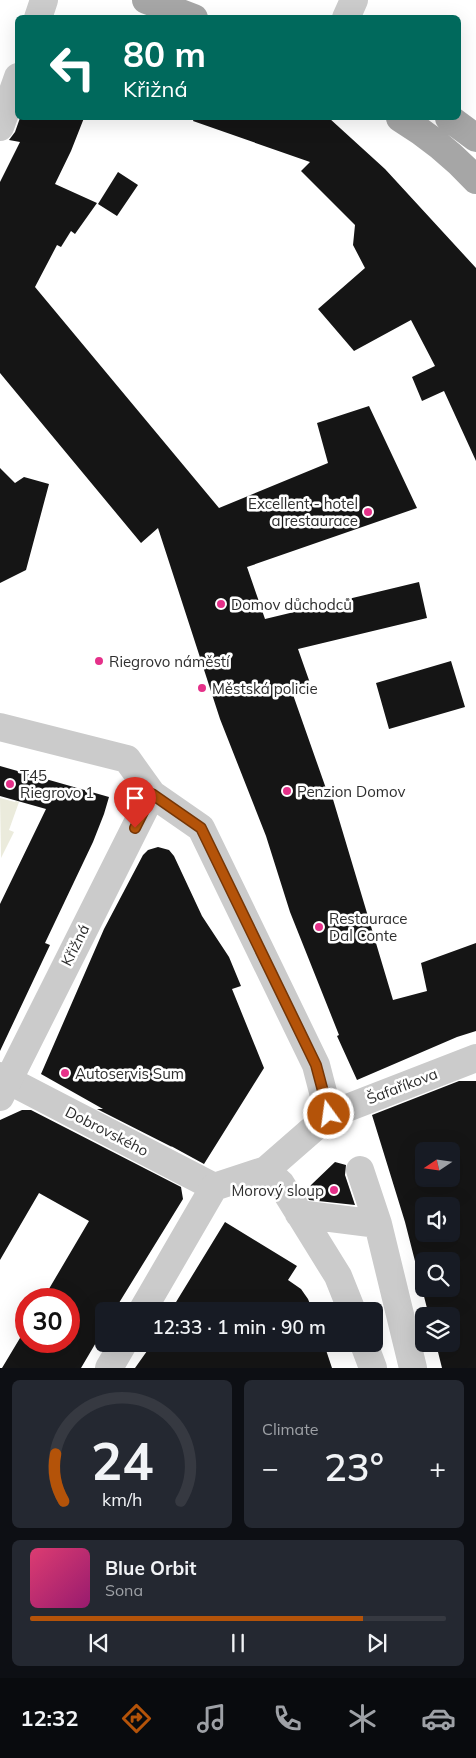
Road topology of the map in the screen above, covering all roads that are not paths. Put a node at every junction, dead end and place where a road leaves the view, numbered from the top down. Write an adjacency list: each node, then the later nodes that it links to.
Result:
1 (44, 0): 4 (street)
2 (146, 0): 5 (main road)
3 (354, 0): 6 (street)
4 (39, 15)
5 (186, 15)
6 (347, 15)
7 (15, 85): 10 (street)
8 (403, 120): 12 (main road)
9 (452, 120): 11 (main road)
10 (0, 127)
11 (476, 138)
12 (476, 180)
13 (0, 727): 14 (street)
14 (152, 794): 16 (street, Křižná); 17 (street)
15 (476, 1058): 17 (street, Šafaříkova)
16 (3, 1084): 20 (street, Dobrovského)
17 (329, 1114): 18 (street)
18 (266, 1170): 20 (street); 21 (street)
19 (360, 1170): 22 (street)
20 (214, 1187): 23 (street)
21 (299, 1214): 22 (street); 24 (street)
22 (378, 1224): 29 (street)
23 (147, 1302)
24 (348, 1302)
25 (118, 1352): 27 (street)
26 (367, 1352): 28 (street)
27 (109, 1368)
28 (373, 1368)
29 (413, 1368)

